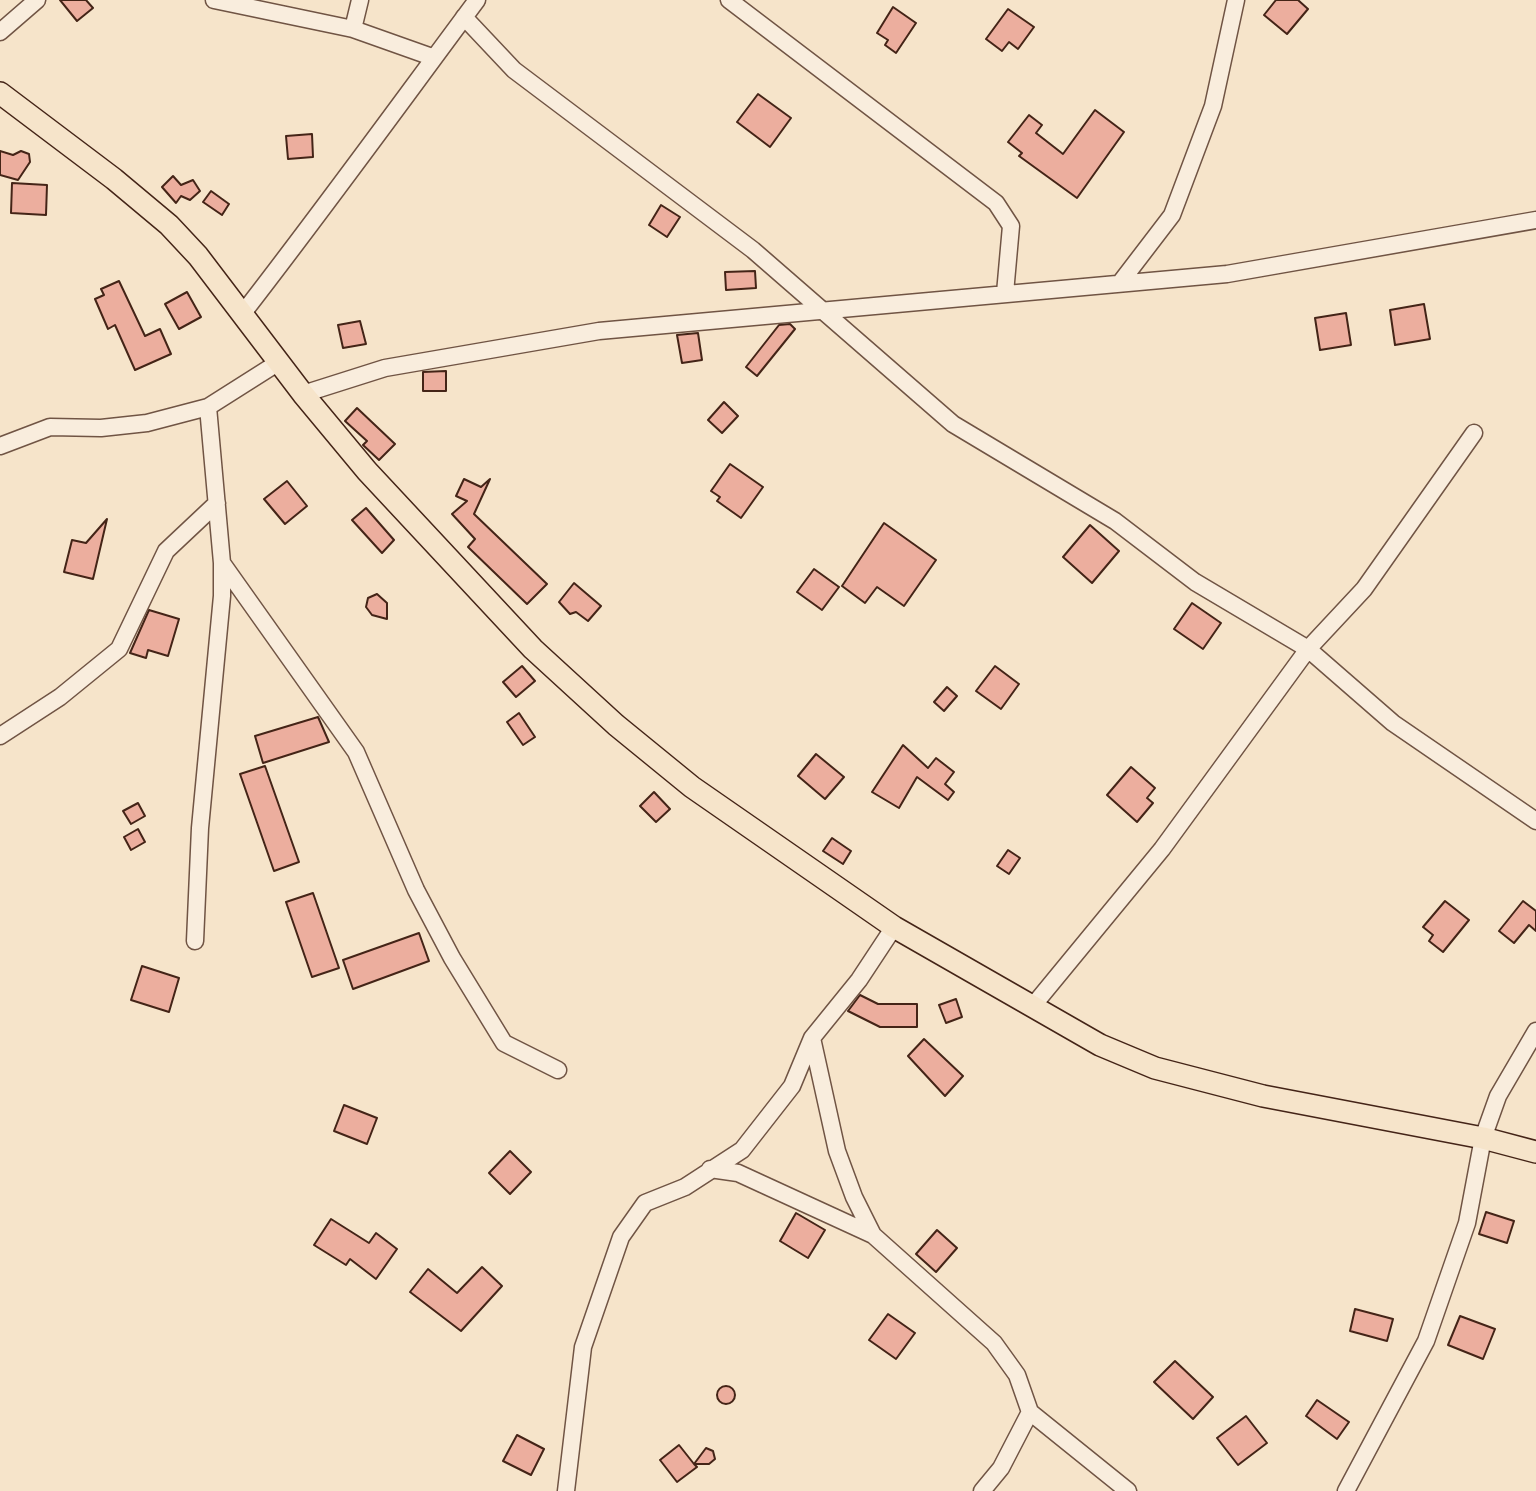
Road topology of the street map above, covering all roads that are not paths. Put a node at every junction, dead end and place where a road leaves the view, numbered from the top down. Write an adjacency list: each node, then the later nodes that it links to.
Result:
1 (37, 0): 9 (street)
2 (214, 0): 8 (street)
3 (360, 0): 8 (street)
4 (477, 0): 7 (street)
5 (729, 0): 14 (street)
6 (1236, 0): 13 (street)
7 (464, 17): 10 (street); 15 (street)
8 (354, 29): 10 (street)
9 (0, 32)
10 (432, 57): 16 (street)
11 (0, 93): 16 (main road)
12 (1536, 220): 13 (street)
13 (1121, 284): 14 (street)
14 (1005, 293): 15 (street)
15 (822, 309): 18 (street); 24 (street)
16 (243, 313): 17 (main road)
17 (279, 362): 18 (main road); 19 (street)
18 (303, 394): 27 (main road)
19 (208, 407): 21 (street); 22 (street)
20 (1474, 433): 24 (street)
21 (0, 446)
22 (216, 503): 23 (street); 25 (street)
23 (222, 563): 28 (street); 32 (street)
24 (1307, 649): 26 (street); 29 (street)
25 (0, 736)
26 (1536, 821)
27 (894, 927): 29 (main road); 31 (street)
28 (195, 941)
29 (1032, 1007): 33 (main road)
30 (1536, 1031): 33 (street)
31 (812, 1038): 35 (street); 36 (street)
32 (558, 1070)
33 (1483, 1138): 34 (main road); 41 (street)
34 (1536, 1152)
35 (710, 1169): 36 (street); 38 (street)
36 (873, 1235): 37 (street)
37 (1030, 1412): 39 (street); 40 (street)
38 (566, 1491)
39 (982, 1491)
40 (1128, 1491)
41 (1346, 1491)

